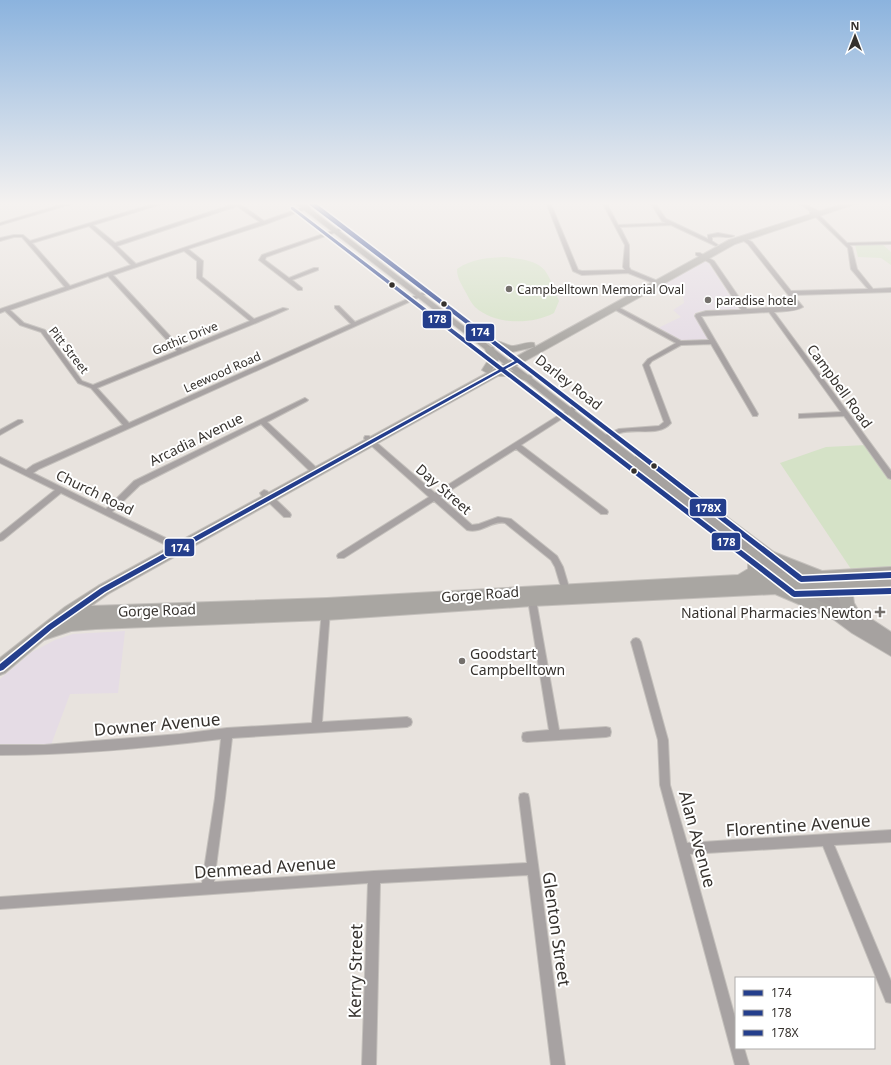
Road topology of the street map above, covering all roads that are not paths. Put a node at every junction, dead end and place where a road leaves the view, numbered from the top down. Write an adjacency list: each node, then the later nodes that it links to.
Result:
1 (38, 252): 21 (street)
2 (121, 252): 15 (street)
3 (177, 252): 15 (street)
4 (188, 252): 33 (street)
5 (276, 252): 19 (street)
6 (368, 252): 26 (main road, Darley Road)
7 (568, 252): 17 (street)
8 (626, 252): 17 (street)
9 (704, 252): 13 (main road)
10 (709, 252): 13 (main road)
11 (757, 252): 25 (street)
12 (851, 252): 24 (street)
13 (700, 257): 14 (street); 14 (street); 20 (main road)
14 (714, 265): 32 (street)
15 (135, 266): 18 (street)
16 (316, 269): 19 (street)
17 (629, 271): 20 (street)
18 (109, 274): 21 (street); 39 (street)
19 (288, 280): 22 (street)
20 (654, 282): 28 (main road); 38 (main road)
21 (69, 288): 30 (street)
22 (300, 289)
23 (891, 290): 24 (street)
24 (872, 291): 25 (street)
25 (790, 293): 31 (street)
26 (424, 294): 34 (street, Leewood Road); 37 (main road, Darley Road)
27 (337, 307): 34 (street)
28 (614, 307): 36 (street); 38 (main road)
29 (285, 309): 33 (street, Gothic Drive)
30 (3, 310): 43 (street, Pitt Street)
31 (770, 310): 32 (street); 47 (street, Campbell Road)
32 (745, 311): 35 (street)
33 (254, 322): 39 (street, Gothic Drive)
34 (355, 325): 51 (street, Leewood Road)
35 (713, 342): 36 (street); 46 (street)
36 (680, 343): 53 (street)
37 (492, 346): 38 (main road); 40 (main road, Darley Road); 41 (main road)
38 (532, 349): 40 (main road); 42 (main road)
39 (181, 351): 43 (street, Gothic Drive)
40 (511, 361): 41 (main road); 42 (main road, Darley Road)
41 (490, 372): 42 (main road); 54 (main road)
42 (529, 375): 45 (main road, Darley Road)
43 (93, 387): 51 (street, Pitt Street)
44 (305, 400): 49 (street, Arcadia Avenue)
45 (574, 409): 53 (main road, Darley Road); 55 (street)
46 (755, 414)
47 (846, 414): 48 (street); 59 (street, Campbell Road)
48 (801, 416)
49 (262, 421): 57 (street); 63 (street, Arcadia Avenue)
50 (20, 422): 52 (street)
51 (128, 426): 58 (street, Leewood Road)
52 (0, 433)
53 (608, 436): 68 (main road, Darley Road); 70 (main road, Darley Road)
54 (369, 440): 57 (main road); 62 (street, Day Street)
55 (516, 444): 62 (street); 64 (street)
56 (0, 460): 58 (street, Church Road)
57 (314, 470): 61 (main road)
58 (27, 473): 60 (street, Church Road)
59 (891, 476)
60 (60, 490): 63 (street, Church Road); 66 (street)
61 (267, 496): 65 (street); 67 (main road)
62 (434, 497): 69 (street); 79 (street, Day Street)
63 (107, 512): 67 (street, Church Road)
64 (604, 512)
65 (287, 516)
66 (0, 538)
67 (176, 546): 81 (main road)
68 (751, 552): 73 (main road); 74 (main road, Darley Road)
69 (340, 556)
70 (771, 556): 72 (main road); 74 (main road, Darley Road)
71 (891, 573): 72 (main road, Gorge Road)
72 (822, 576): 74 (main road, Gorge Road)
73 (740, 580): 74 (main road, Gorge Road); 79 (main road, Gorge Road)
74 (794, 581): 77 (main road, Gorge Road); 78 (main road, Gorge Road); 83 (main road)
75 (891, 583): 76 (main road, Gorge Road)
76 (862, 584): 77 (main road, Gorge Road); 84 (main road)
77 (813, 586): 84 (main road)
78 (773, 588): 79 (main road, Gorge Road); 83 (main road)
79 (567, 594): 80 (main road, Gorge Road); 82 (main road, Gorge Road)
80 (532, 600): 82 (main road, Gorge Road); 96 (street)
81 (66, 609): 82 (main road, Gorge Road); 85 (main road, Gorge Road); 86 (main road); 90 (main road)
82 (326, 609): 85 (main road, Gorge Road); 93 (street)
83 (836, 614): 89 (main road)
84 (854, 615): 87 (main road)
85 (96, 623): 86 (main road, Gorge Road)
86 (34, 638): 91 (main road)
87 (891, 639)
88 (636, 642): 102 (street, Alan Avenue)
89 (891, 650)
90 (0, 657)
91 (0, 668)
92 (406, 722): 93 (street, Downer Avenue)
93 (318, 727): 95 (street, Downer Avenue)
94 (606, 732): 96 (street)
95 (227, 733): 98 (street, Downer Avenue); 105 (street)
96 (555, 735): 97 (street)
97 (527, 737)
98 (0, 750)
99 (524, 798): 103 (street, Glenton Street)
100 (891, 836): 101 (street, Florentine Avenue)
101 (826, 840): 102 (street, Florentine Avenue); 107 (street)
102 (682, 850): 108 (street, Alan Avenue)
103 (532, 869): 104 (street, Denmead Avenue); 111 (street, Glenton Street)
104 (374, 877): 105 (street, Denmead Avenue); 110 (street, Kerry Street)
105 (207, 888): 106 (street, Denmead Avenue)
106 (0, 902)
107 (891, 997)
108 (735, 1040)
109 (737, 1049): 112 (street)
110 (369, 1065)
111 (558, 1065)
112 (742, 1065)

